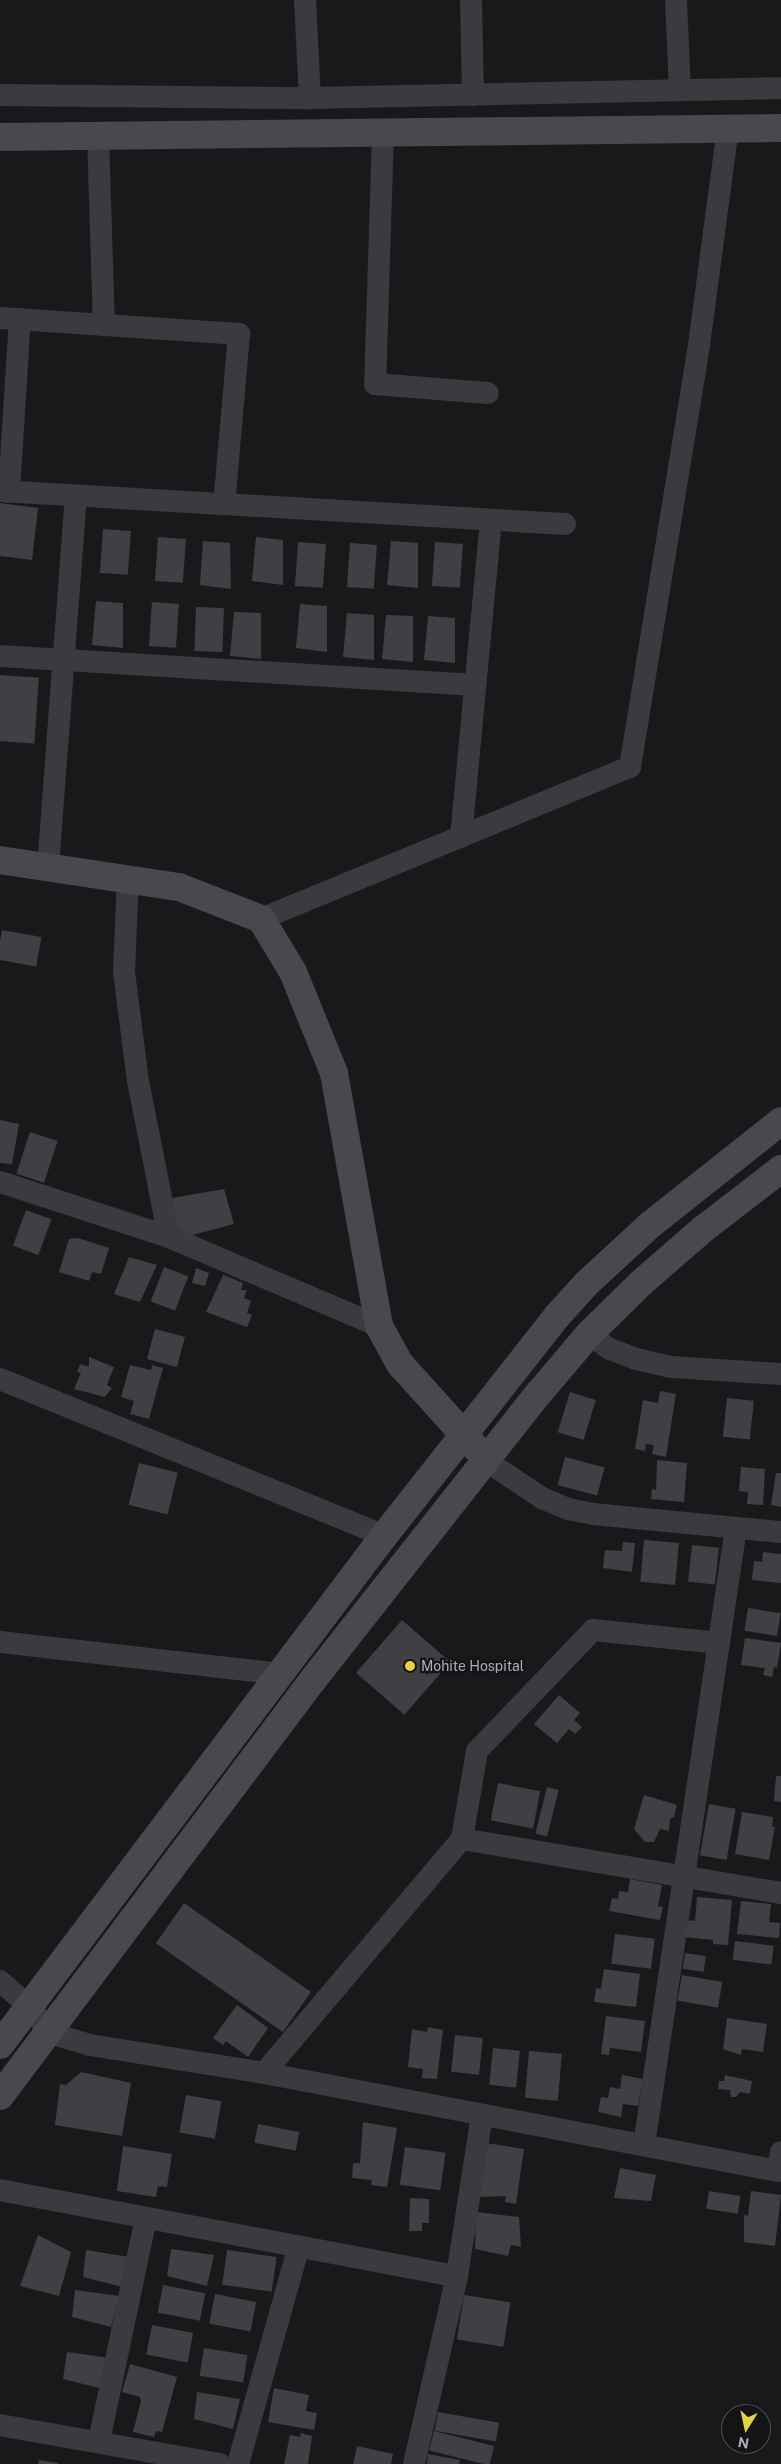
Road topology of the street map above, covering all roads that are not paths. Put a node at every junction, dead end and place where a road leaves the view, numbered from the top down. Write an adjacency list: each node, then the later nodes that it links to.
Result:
1 (305, 0): 8 (street)
2 (471, 0): 7 (street)
3 (676, 0): 5 (street)
4 (781, 88): 5 (street)
5 (680, 90): 7 (street)
6 (0, 95): 8 (street)
7 (473, 95): 8 (street)
8 (310, 98)
9 (781, 128): 10 (main road)
10 (728, 129): 11 (main road); 25 (street)
11 (383, 133): 12 (main road); 16 (street)
12 (98, 136): 13 (main road); 15 (street)
13 (0, 137)
14 (10, 318): 15 (street); 17 (street)
15 (104, 325): 19 (street)
16 (488, 394)
17 (4, 491): 18 (street)
18 (76, 496): 19 (street); 23 (street)
19 (224, 504): 20 (street)
20 (491, 520): 21 (street); 24 (street)
21 (565, 524)
22 (0, 656): 23 (street)
23 (64, 660): 24 (street); 27 (street)
24 (476, 685): 25 (street)
25 (461, 837): 29 (street)
26 (0, 860): 27 (main road)
27 (48, 867): 28 (main road)
28 (128, 879): 29 (main road); 33 (street)
29 (261, 919): 34 (main road)
30 (781, 1121): 38 (main road)
31 (781, 1169): 35 (main road)
32 (0, 1182): 33 (street)
33 (169, 1237): 34 (street)
34 (379, 1326): 38 (main road)
35 (589, 1334): 36 (street); 39 (main road)
36 (781, 1374)
37 (0, 1379): 42 (street)
38 (465, 1432): 39 (main road); 42 (main road)
39 (485, 1460): 40 (street); 51 (main road)
40 (736, 1528): 41 (street); 44 (street)
41 (781, 1532)
42 (384, 1536): 45 (main road)
43 (0, 1642): 45 (street)
44 (719, 1643): 46 (street); 47 (street)
45 (279, 1674): 50 (main road)
46 (462, 1839): 47 (street); 53 (street)
47 (684, 1876): 48 (street); 56 (street)
48 (781, 1893)
49 (0, 1981): 50 (street)
50 (29, 2006): 51 (street); 52 (main road)
51 (50, 2033): 53 (street); 54 (main road)
52 (0, 2045)
53 (264, 2073): 55 (street)
54 (0, 2096)
55 (482, 2114): 56 (street); 61 (street)
56 (644, 2145): 57 (street)
57 (781, 2152)
58 (0, 2190): 59 (street)
59 (146, 2218): 60 (street); 63 (street)
60 (299, 2246): 61 (street); 65 (street)
61 (456, 2276): 66 (street)
62 (0, 2425): 63 (street)
63 (99, 2442): 64 (street)
64 (220, 2464)
65 (238, 2464)
66 (414, 2464)

